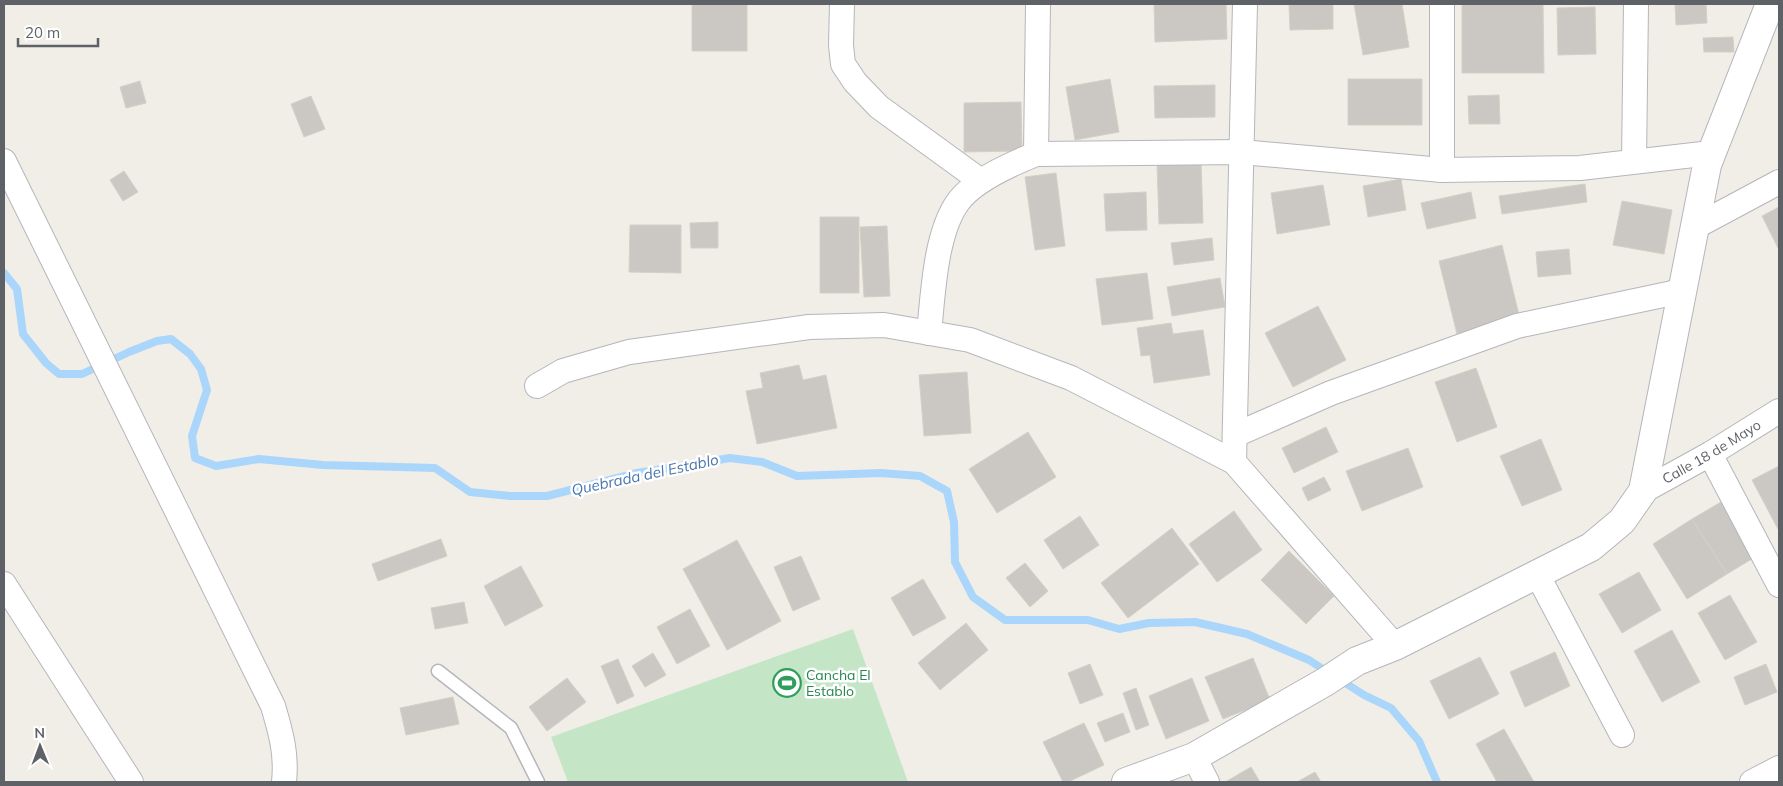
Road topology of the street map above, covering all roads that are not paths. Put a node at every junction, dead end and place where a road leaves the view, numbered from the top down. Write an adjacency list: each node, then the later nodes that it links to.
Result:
1 (842, 4): 13 (street)
2 (1038, 4): 9 (street)
3 (1245, 4): 7 (street)
4 (1442, 4): 12 (street)
5 (1636, 4): 11 (street)
6 (1770, 4): 8 (street)
7 (1242, 152): 9 (street); 12 (street); 20 (street)
8 (1712, 153): 11 (street); 15 (street)
9 (1036, 154): 13 (street)
10 (4, 161): 33 (street)
11 (1634, 161): 12 (street)
12 (1442, 170)
13 (981, 181): 17 (street)
14 (1779, 182): 15 (street)
15 (1695, 227): 16 (street)
16 (1682, 292): 20 (street); 23 (street)
17 (929, 333): 18 (street); 22 (street)
18 (537, 386)
19 (1779, 411): 21 (street, Calle 18 de Mayo)
20 (1235, 435): 22 (street)
21 (1710, 454): 23 (street, Calle 18 de Mayo); 26 (street)
22 (1234, 462): 27 (street)
23 (1643, 491): 24 (street)
24 (1536, 574): 27 (street); 29 (street)
25 (4, 584): 32 (street)
26 (1779, 585)
27 (1395, 646): 30 (street)
28 (438, 671): 34 (lane)
29 (1622, 735)
30 (1194, 757): 35 (street); 36 (street)
31 (1779, 768): 37 (street)
32 (131, 782)
33 (284, 782)
34 (538, 782)
35 (1126, 782)
36 (1207, 782)
37 (1752, 782)

